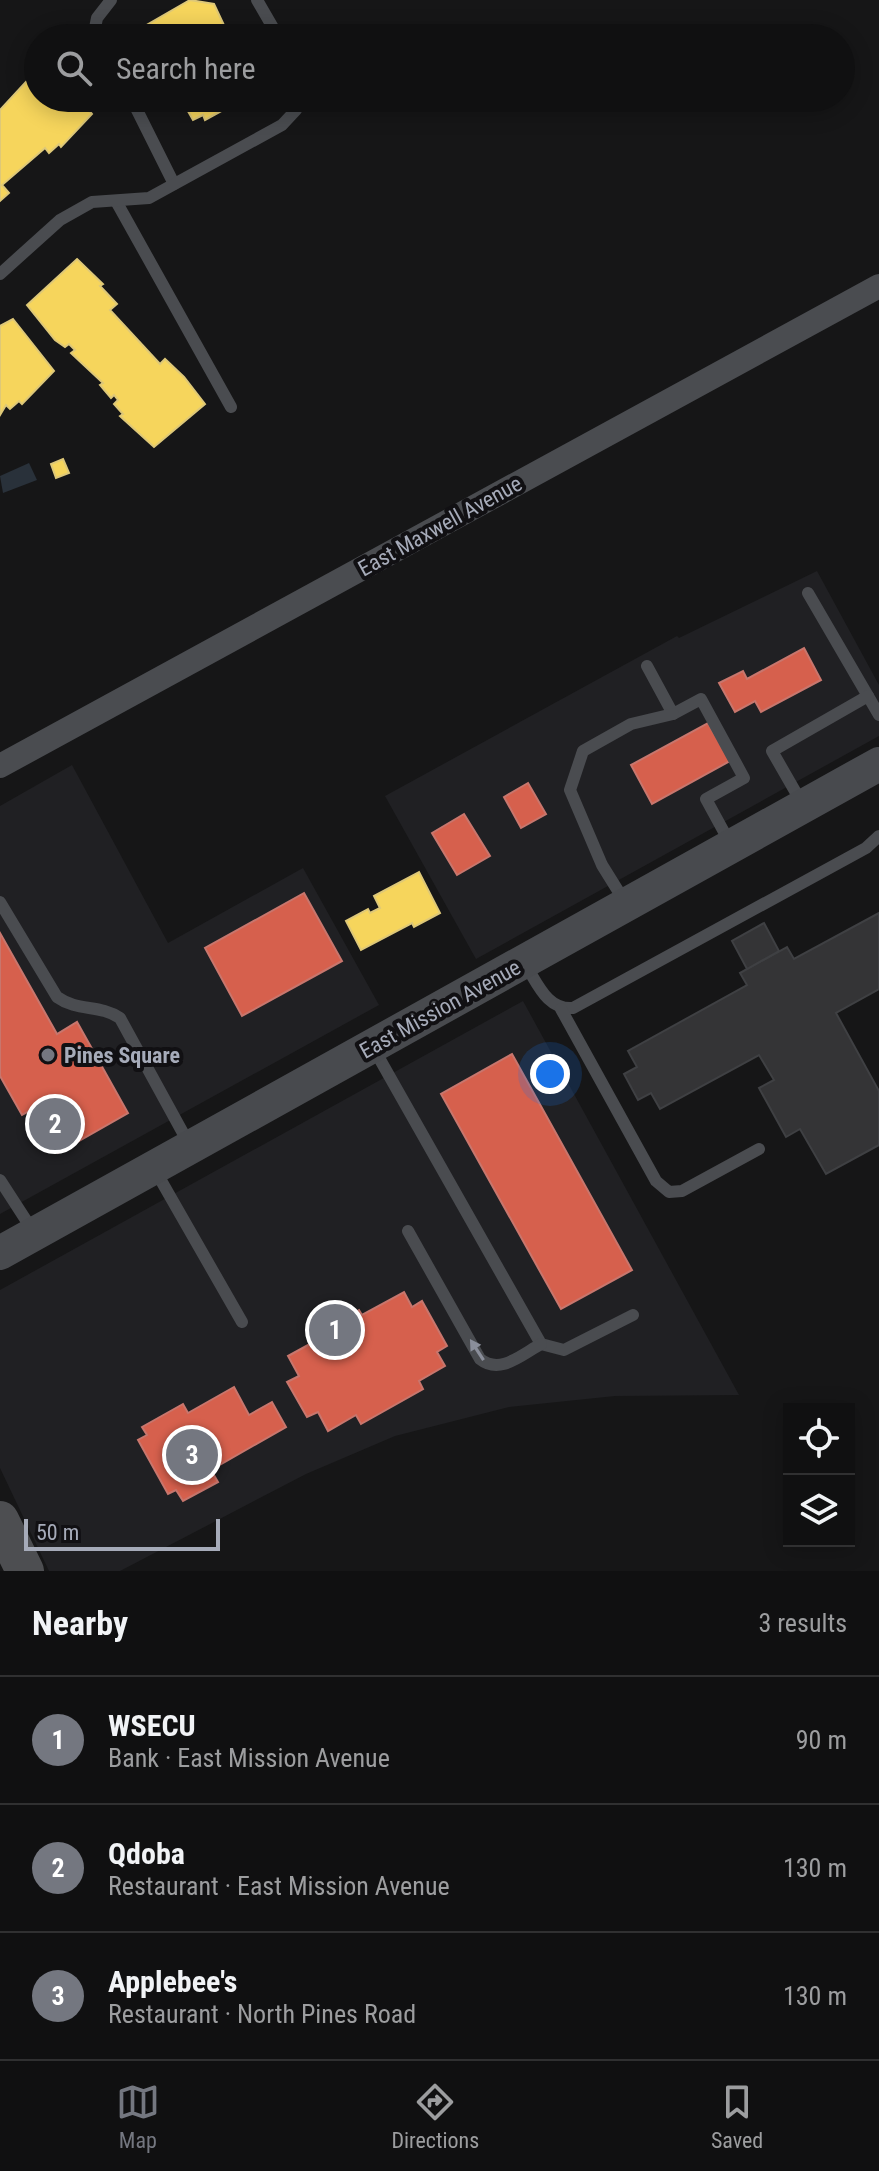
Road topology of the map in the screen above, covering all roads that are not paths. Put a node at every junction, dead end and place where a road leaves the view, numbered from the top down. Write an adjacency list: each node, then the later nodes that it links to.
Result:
1 (111, 0): 3 (lane)
2 (257, 0): 4 (lane)
3 (96, 24)
4 (271, 24)
5 (138, 112): 7 (lane)
6 (294, 112): 7 (lane)
7 (174, 184): 8 (lane)
8 (116, 201): 9 (lane); 11 (lane)
9 (0, 274)
10 (879, 286): 17 (street, East Maxwell Avenue)
11 (231, 407)
12 (808, 593): 14 (lane)
13 (647, 666): 15 (lane)
14 (868, 696): 16 (lane); 19 (lane)
15 (673, 714): 21 (lane); 23 (lane)
16 (879, 715)
17 (0, 766)
18 (877, 769): 19 (street, East Mission Avenue)
19 (803, 806): 21 (street, East Mission Avenue)
20 (879, 836): 25 (lane)
21 (731, 846): 23 (street, East Mission Avenue)
22 (0, 902): 27 (lane)
23 (626, 905): 24 (street, East Mission Avenue)
24 (524, 962): 25 (lane); 26 (street, East Mission Avenue)
25 (561, 1009): 28 (lane)
26 (372, 1046): 27 (street, East Mission Avenue); 36 (lane)
27 (191, 1147): 29 (street, East Mission Avenue)
28 (759, 1149)
29 (154, 1168): 32 (street, East Mission Avenue); 35 (lane)
30 (0, 1180): 32 (lane)
31 (408, 1231): 36 (lane, one-way to 31)
32 (34, 1234): 33 (street, East Mission Avenue)
33 (0, 1253)
34 (633, 1315): 36 (lane)
35 (242, 1322)
36 (541, 1344)
37 (0, 1520): 38 (main road)
38 (25, 1571)

